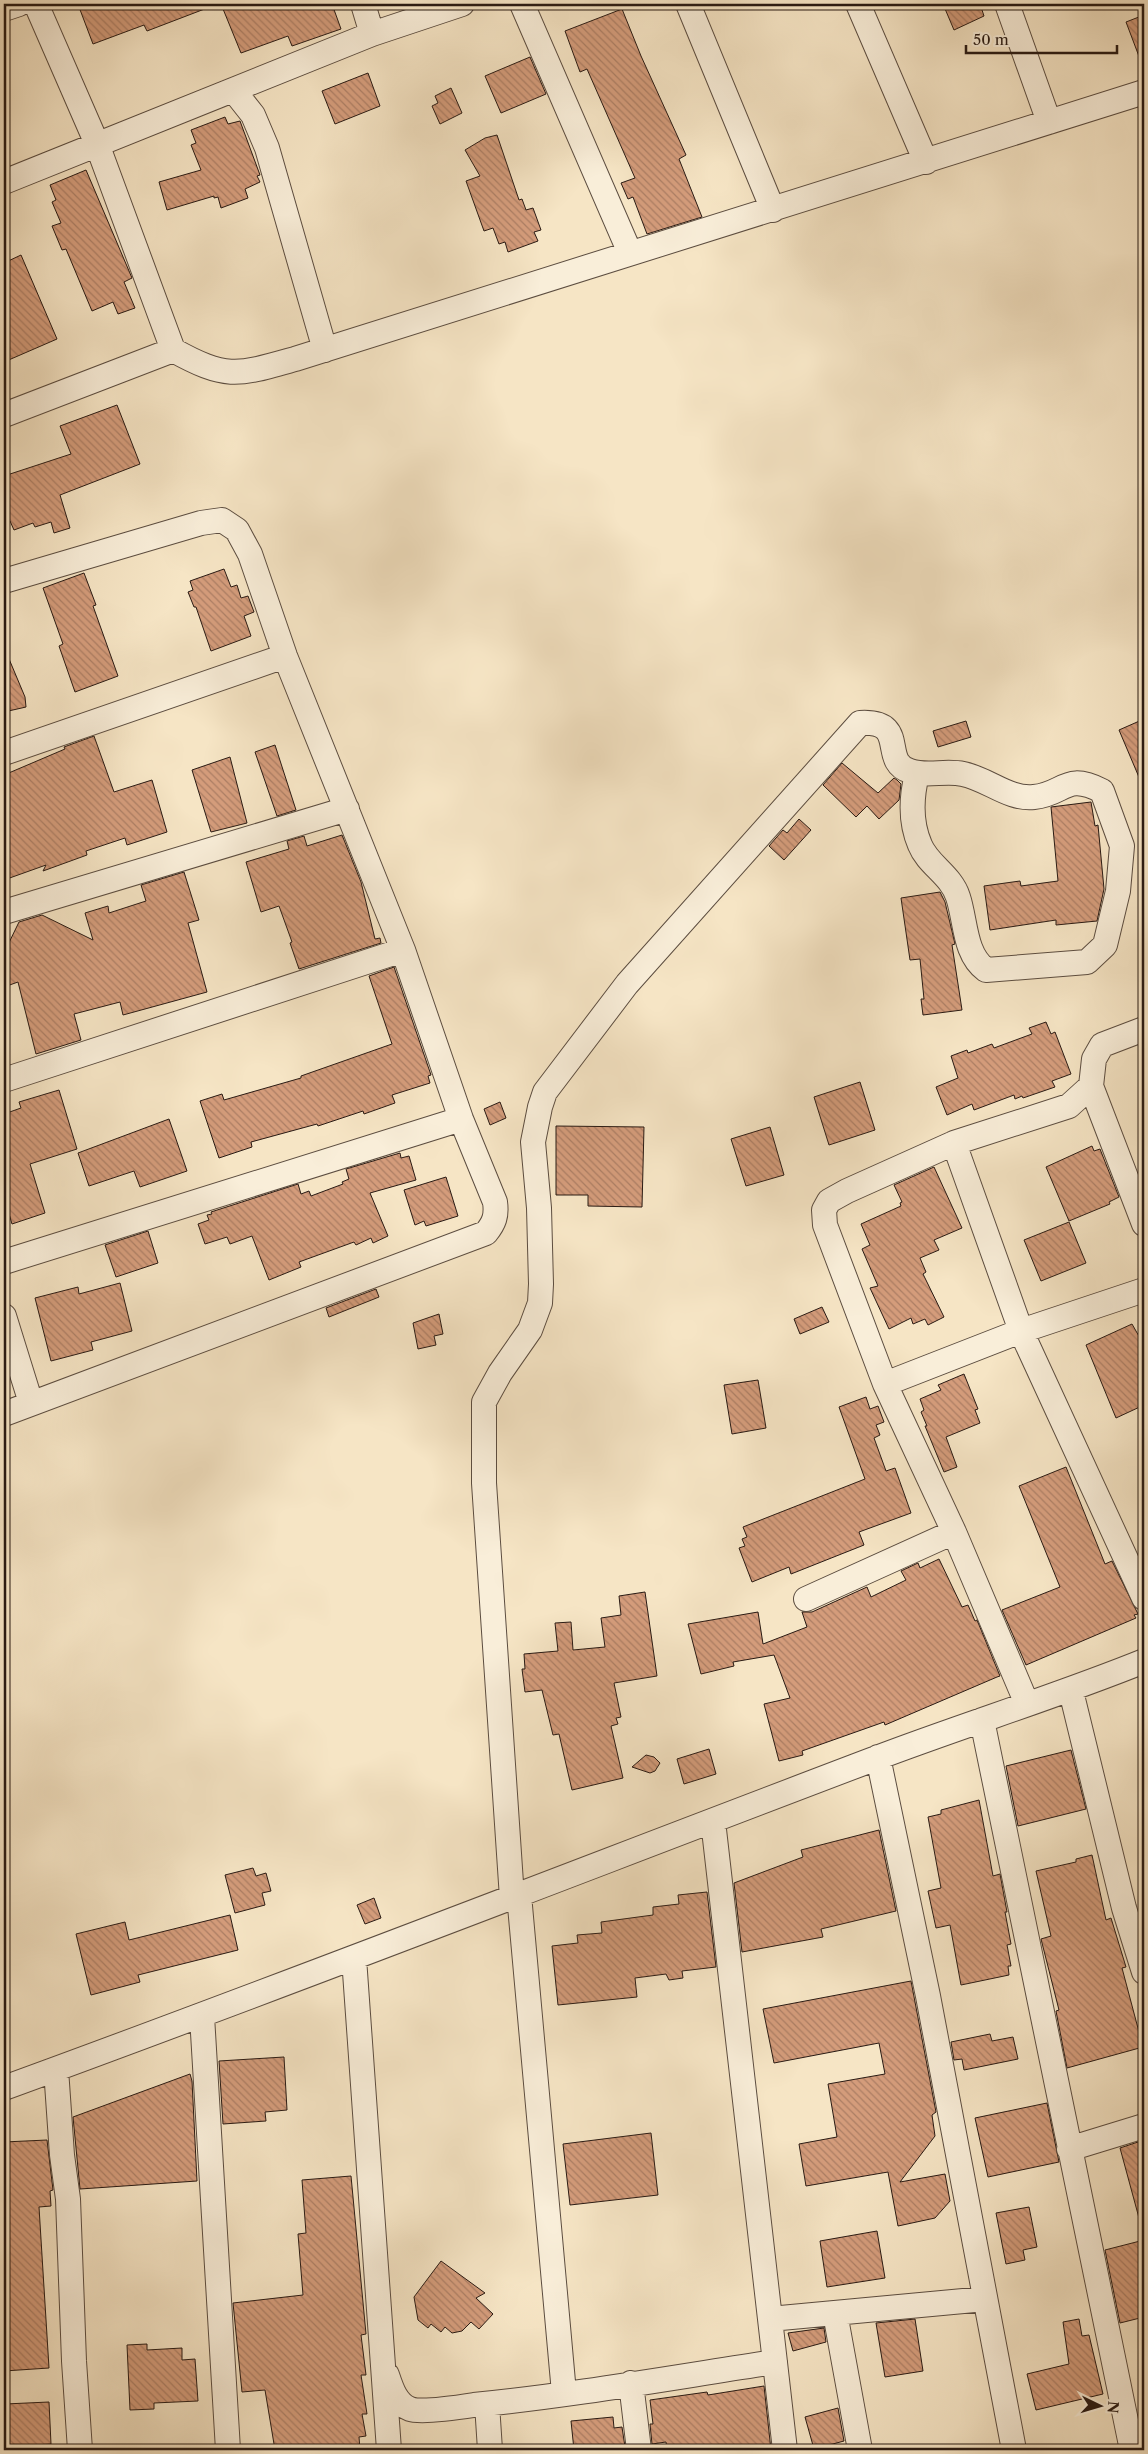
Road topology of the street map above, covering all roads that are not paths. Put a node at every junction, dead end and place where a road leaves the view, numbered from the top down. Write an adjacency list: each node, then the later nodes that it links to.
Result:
1 (19, 4): 9 (street)
2 (36, 4): 14 (street)
3 (362, 4): 10 (street)
4 (462, 4): 10 (street)
5 (522, 4): 18 (street)
6 (688, 4): 17 (street)
7 (858, 4): 15 (street)
8 (1007, 4): 13 (street)
9 (4, 10)
10 (372, 34): 11 (street)
11 (234, 91): 14 (street); 20 (street)
12 (1144, 92): 13 (street)
13 (1049, 122): 15 (street)
14 (97, 144): 16 (street); 19 (street)
15 (926, 162): 17 (street)
16 (4, 182)
17 (773, 210): 18 (street)
18 (630, 253): 20 (street)
19 (173, 350): 20 (street); 21 (street)
20 (325, 350)
21 (4, 415)
22 (4, 581): 23 (street)
23 (285, 656): 24 (street); 26 (street)
24 (4, 753)
25 (917, 774): 25 (street); 51 (street)
26 (347, 809): 27 (street); 28 (street)
27 (4, 912)
28 (403, 950): 30 (street); 32 (street)
29 (1144, 1029): 31 (street)
30 (4, 1080)
31 (1091, 1086): 33 (street); 34 (street)
32 (461, 1119): 35 (street); 40 (street)
33 (954, 1143): 38 (street); 39 (street)
34 (1144, 1224)
35 (4, 1262)
36 (1144, 1290): 38 (street)
37 (4, 1316): 40 (street)
38 (1021, 1331): 39 (street); 43 (street)
39 (885, 1384): 42 (street)
40 (31, 1403): 41 (street)
41 (4, 1414)
42 (954, 1532): 44 (street); 47 (street)
43 (1144, 1598)
44 (806, 1599)
45 (1144, 1661): 46 (street)
46 (1071, 1691): 47 (street); 52 (street)
47 (1027, 1704): 48 (street)
48 (982, 1720): 49 (street); 59 (street)
49 (878, 1757): 50 (street); 60 (street)
50 (713, 1821): 51 (street); 62 (street)
51 (515, 1896): 53 (street); 66 (street)
52 (1134, 1905): 54 (street)
53 (354, 1958): 55 (street); 64 (street)
54 (1144, 1972)
55 (202, 2016): 56 (street); 69 (street)
56 (56, 2069): 57 (street); 68 (street)
57 (4, 2088)
58 (1144, 2126): 59 (street)
59 (1070, 2149): 76 (street)
60 (985, 2299): 61 (street); 75 (street)
61 (835, 2313): 62 (street); 74 (street)
62 (770, 2319): 63 (street)
63 (775, 2362): 65 (street); 73 (street)
64 (384, 2367): 67 (street); 70 (street)
65 (631, 2383): 66 (street); 72 (street)
66 (564, 2393): 67 (street)
67 (487, 2404): 71 (street)
68 (80, 2450)
69 (228, 2450)
70 (388, 2450)
71 (490, 2450)
72 (640, 2450)
73 (785, 2450)
74 (860, 2450)
75 (1014, 2450)
76 (1132, 2450)

